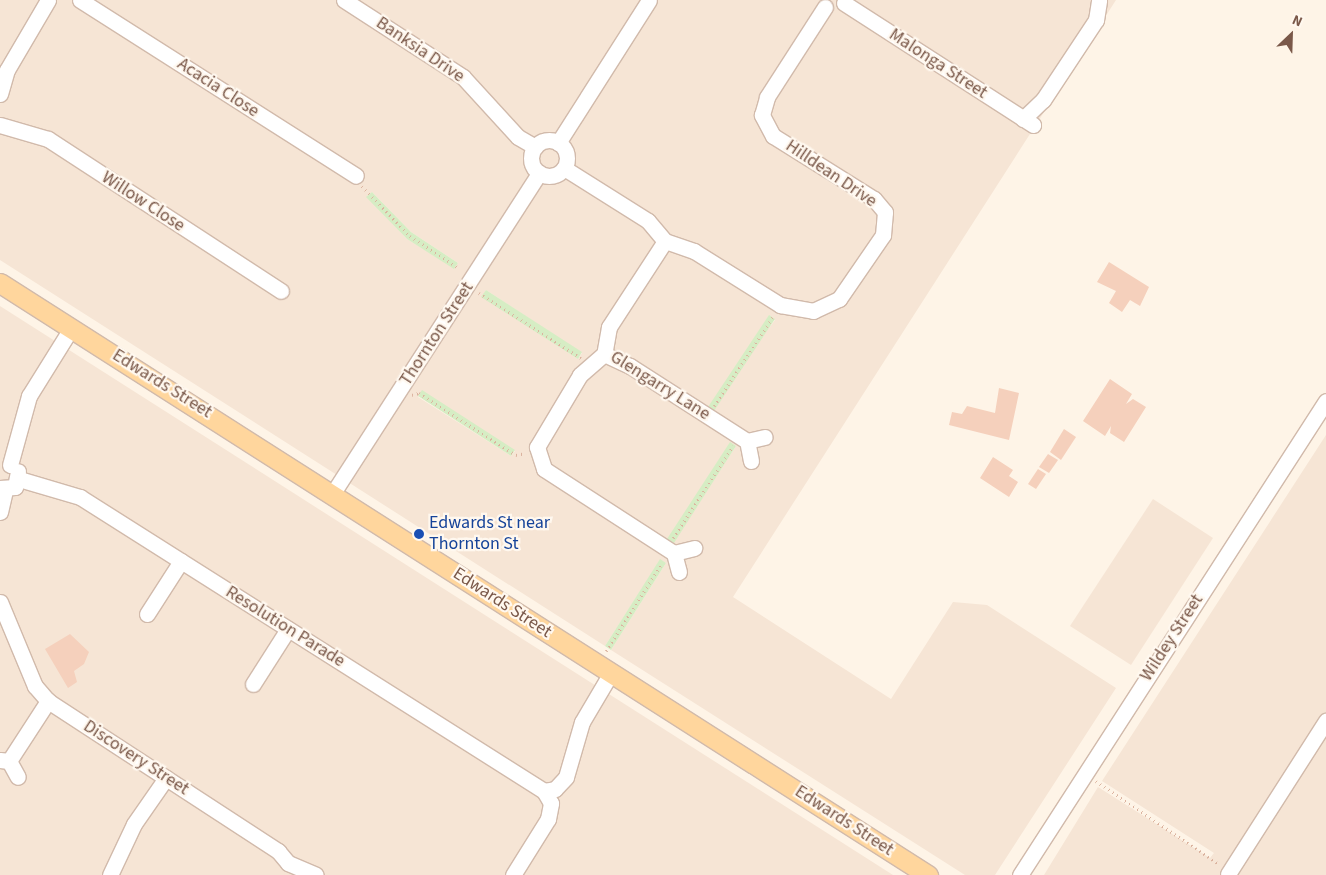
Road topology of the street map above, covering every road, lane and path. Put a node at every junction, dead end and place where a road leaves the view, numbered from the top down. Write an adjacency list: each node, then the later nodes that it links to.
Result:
1 (48, 0): 8 (street)
2 (80, 0): 14 (street, Acacia Close)
3 (344, 0): 11 (street, Banksia Drive)
4 (649, 0): 10 (street)
5 (1099, 0): 6 (street, Malonga Street)
6 (844, 1): 7 (street)
7 (822, 4): 20 (street, Hilldean Drive)
8 (0, 94)
9 (0, 125): 19 (street, Willow Close)
10 (558, 143): 11 (street); 12 (street)
11 (535, 147): 13 (street)
12 (564, 168): 13 (street); 15 (street)
13 (539, 173): 18 (street, Thornton Street)
14 (356, 176): 16 (path)
15 (665, 241): 20 (street, Hilldean Drive); 22 (street, Glengarry Lane)
16 (459, 268)
17 (0, 283): 21 (main road, Edwards Street)
18 (466, 287): 23 (path); 24 (street, Thornton Street)
19 (281, 291)
20 (780, 305): 26 (path)
21 (72, 327): 31 (street); 34 (main road, Edwards Street)
22 (604, 354): 23 (street); 26 (street, Glengarry Lane)
23 (589, 366): 29 (street)
24 (400, 391): 29 (path); 34 (street, Thornton Street)
25 (1326, 401): 48 (street, Wildey Street)
26 (707, 416): 28 (street, Glengarry Lane)
27 (765, 437): 28 (street)
28 (746, 441): 30 (street)
29 (537, 452): 37 (street)
30 (751, 461)
31 (5, 466): 32 (street)
32 (19, 479): 33 (street); 38 (street, Resolution Parade)
33 (2, 489): 35 (street)
34 (333, 493): 43 (main road, Edwards Street)
35 (0, 512)
36 (694, 548): 37 (street)
37 (674, 553): 39 (street)
38 (181, 561): 41 (street); 42 (street, Resolution Parade)
39 (679, 572)
40 (0, 602): 45 (street, Discovery Street)
41 (147, 614)
42 (288, 629): 44 (street); 51 (street, Resolution Parade)
43 (611, 673): 51 (street); 57 (main road, Edwards Street)
44 (253, 684)
45 (48, 701): 47 (street); 50 (street, Discovery Street)
46 (1326, 721): 53 (street)
47 (5, 761): 49 (street)
48 (1084, 774): 53 (path); 58 (street, Wildey Street)
49 (18, 777)
50 (166, 778): 52 (street, Discovery Street); 54 (street)
51 (544, 791): 56 (street)
52 (284, 869): 55 (street, Discovery Street)
53 (1228, 874)
54 (110, 875)
55 (316, 875)
56 (513, 875)
57 (928, 875)
58 (1020, 875)

